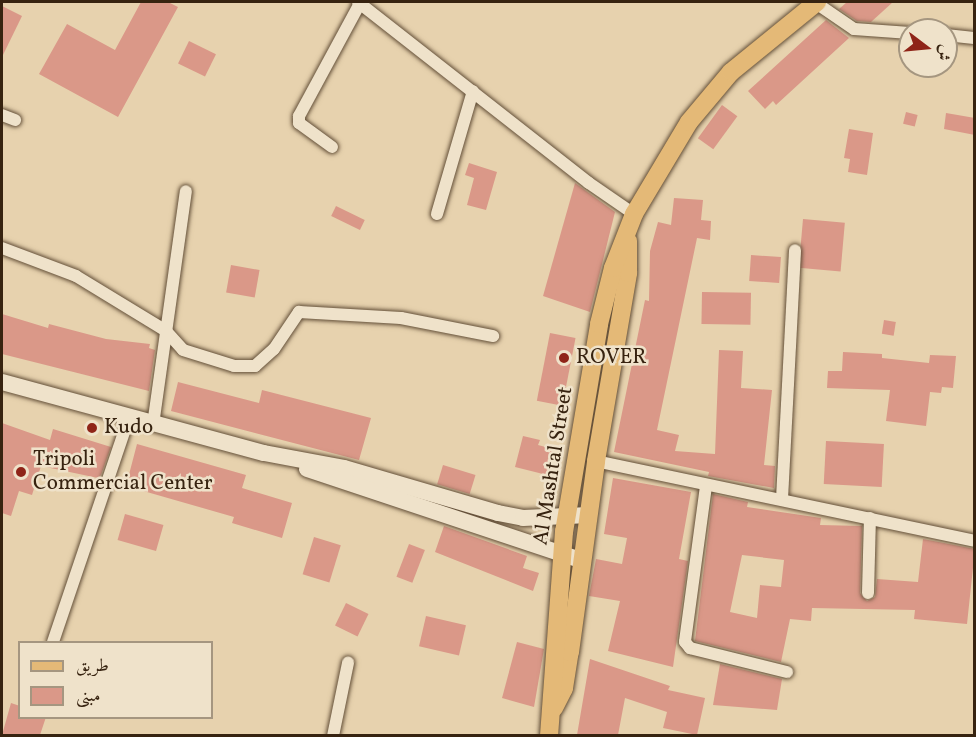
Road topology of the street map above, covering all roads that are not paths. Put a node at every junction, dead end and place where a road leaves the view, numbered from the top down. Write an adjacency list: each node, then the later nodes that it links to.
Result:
1 (359, 2): 6 (street); 9 (street)
2 (817, 2): 3 (street); 12 (main road, Al Mashtal Street)
3 (898, 32)
4 (958, 36): 5 (street)
5 (975, 38)
6 (473, 91): 11 (street); 12 (street)
7 (2, 115): 8 (street)
8 (15, 120)
9 (333, 147)
10 (186, 191): 16 (street)
11 (437, 214)
12 (634, 214): 13 (main road, Al Mashtal Street)
13 (628, 233): 22 (main road, Al Mashtal Street); 25 (main road, Al Mashtal Street)
14 (2, 248): 16 (street)
15 (795, 250): 24 (street)
16 (166, 331): 17 (street); 20 (street)
17 (493, 336)
18 (2, 382): 19 (main road)
19 (129, 418): 20 (main road); 32 (street)
20 (153, 425): 21 (main road)
21 (264, 453): 25 (main road); 29 (main road)
22 (596, 461): 23 (street); 26 (main road, Al Mashtal Street)
23 (706, 486): 24 (street); 34 (street)
24 (782, 499): 27 (street)
25 (568, 515): 26 (main road); 29 (main road, Al Mashtal Street)
26 (589, 515): 30 (main road, Al Mashtal Street)
27 (870, 518): 28 (street); 31 (street)
28 (975, 541)
29 (562, 555): 30 (main road); 35 (main road, Al Mashtal Street)
30 (583, 561): 35 (main road, Al Mashtal Street)
31 (868, 593)
32 (53, 641)
33 (348, 663): 36 (street)
34 (787, 672)
35 (552, 712): 37 (main road, Al Mashtal Street)
36 (333, 735)
37 (549, 735)

